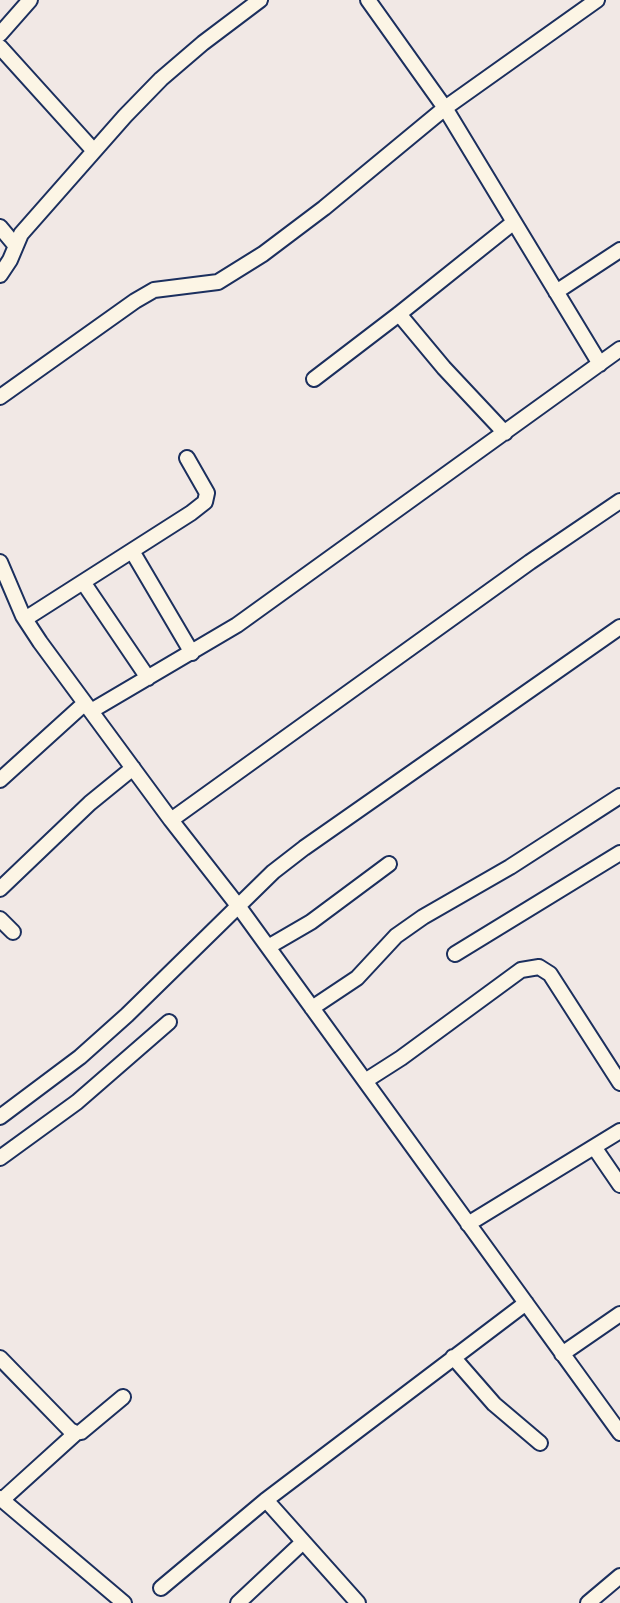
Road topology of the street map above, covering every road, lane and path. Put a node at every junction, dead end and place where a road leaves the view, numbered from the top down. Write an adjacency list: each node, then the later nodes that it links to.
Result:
1 (30, 0): 5 (street)
2 (260, 0): 8 (street)
3 (368, 0): 7 (street)
4 (597, 0): 7 (street)
5 (0, 34)
6 (0, 47): 8 (street)
7 (445, 108): 9 (street); 19 (street)
8 (94, 151): 11 (street)
9 (514, 222): 14 (street); 15 (street)
10 (0, 227): 11 (street)
11 (15, 245): 13 (street)
12 (620, 250): 14 (street)
13 (0, 275)
14 (556, 292): 17 (street)
15 (399, 314): 18 (street); 20 (street)
16 (620, 349): 17 (street)
17 (600, 364): 20 (street)
18 (314, 378)
19 (0, 397)
20 (505, 433): 28 (street)
21 (187, 458): 23 (street)
22 (620, 501): 34 (street)
23 (132, 551): 25 (street); 28 (street)
24 (0, 562): 26 (street)
25 (83, 582): 26 (street); 29 (street)
26 (25, 619): 30 (street)
27 (620, 628): 38 (street)
28 (192, 653): 29 (street)
29 (148, 678): 30 (street)
30 (88, 707): 31 (street); 32 (street)
31 (133, 768): 34 (street); 37 (street)
32 (0, 780)
33 (620, 796): 43 (street)
34 (171, 820): 38 (street)
35 (620, 853): 42 (street)
36 (389, 864): 41 (street)
37 (0, 889)
38 (239, 907): 41 (street); 47 (street)
39 (0, 919): 40 (street)
40 (12, 932)
41 (268, 948): 43 (street)
42 (455, 954)
43 (312, 1008): 45 (street)
44 (169, 1022): 50 (street)
45 (365, 1081): 46 (street); 52 (street)
46 (620, 1084)
47 (0, 1117)
48 (620, 1132): 49 (street)
49 (594, 1147): 51 (street); 52 (street)
50 (0, 1158)
51 (620, 1185)
52 (468, 1224): 53 (street)
53 (526, 1303): 55 (street); 56 (street)
54 (620, 1314): 55 (street)
55 (562, 1354): 60 (street)
56 (453, 1357): 61 (street); 63 (street)
57 (0, 1358): 59 (street)
58 (123, 1397): 59 (street)
59 (76, 1433): 62 (street)
60 (620, 1433)
61 (540, 1443)
62 (1, 1499): 67 (street)
63 (266, 1500): 64 (street); 66 (street)
64 (303, 1542): 68 (street); 69 (street)
65 (620, 1576): 70 (street)
66 (161, 1588)
67 (124, 1603)
68 (238, 1603)
69 (358, 1603)
70 (588, 1603)

